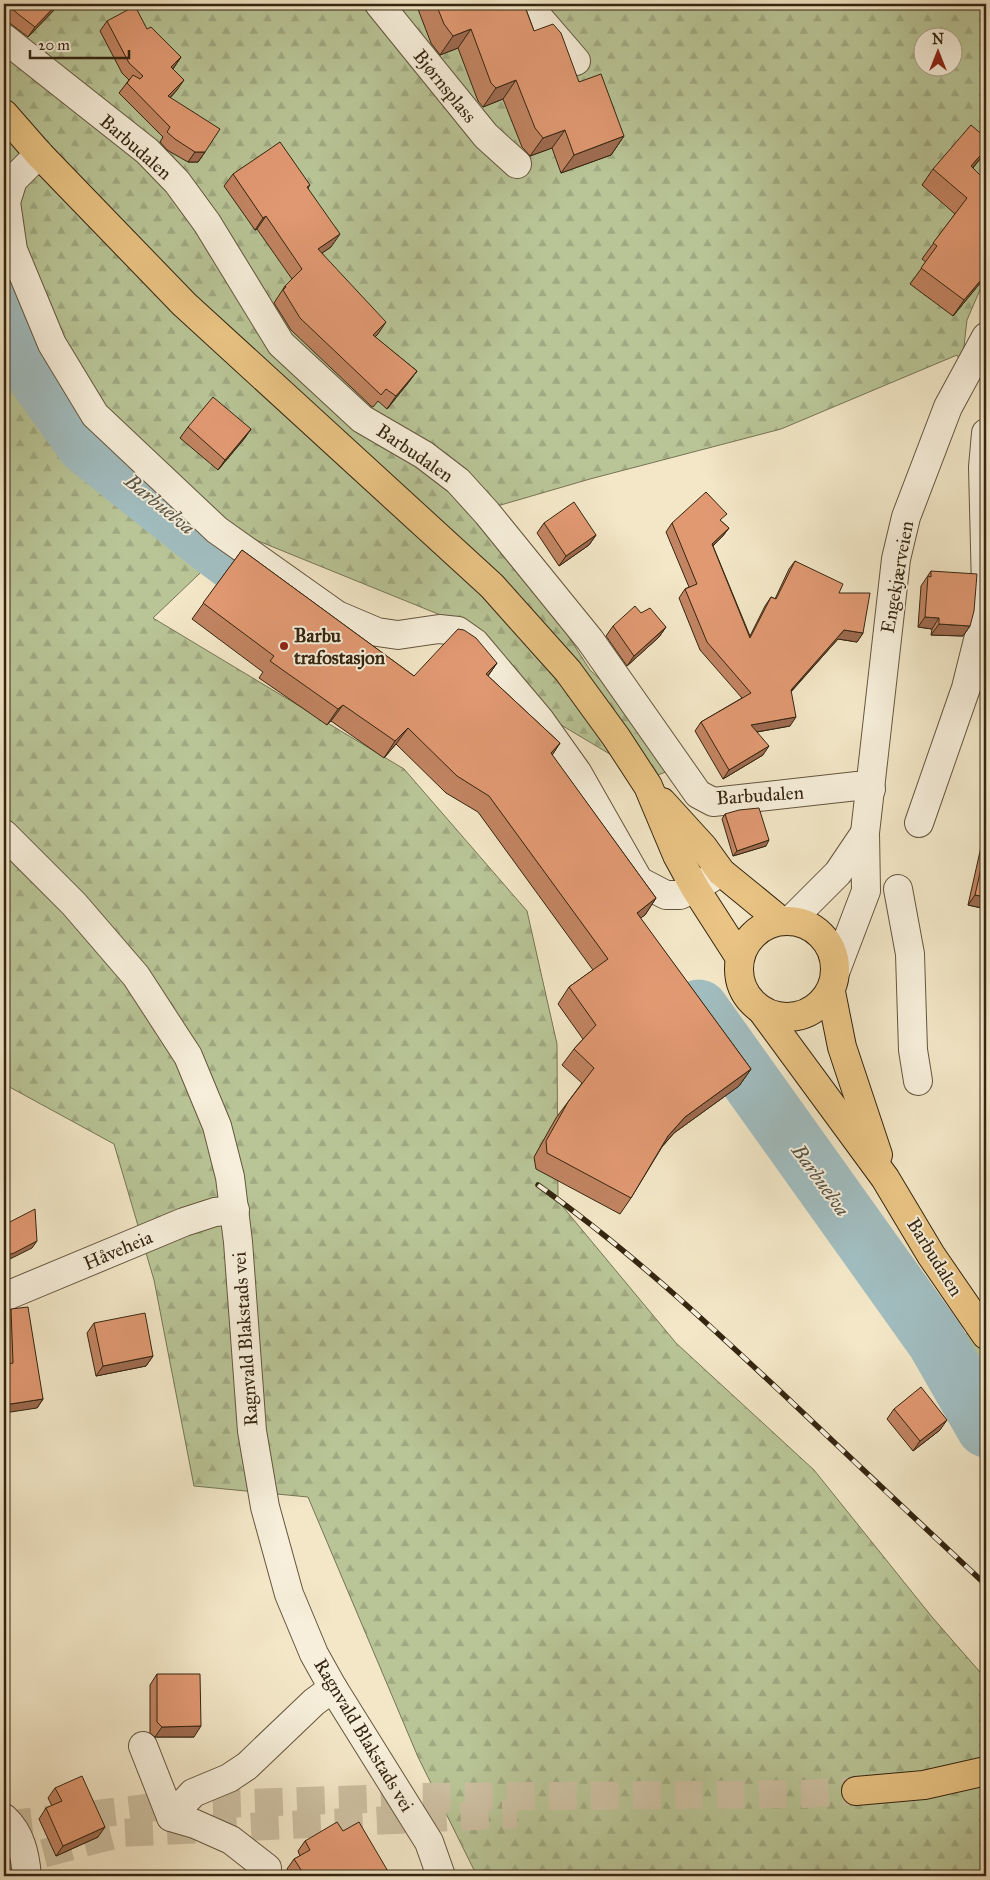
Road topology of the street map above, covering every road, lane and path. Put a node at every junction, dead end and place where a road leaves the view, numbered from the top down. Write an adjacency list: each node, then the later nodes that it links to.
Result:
1 (379, 4): 7 (street, Bjørnsplass)
2 (527, 4): 4 (street)
3 (4, 38): 11 (street, Barbudalen)
4 (576, 61)
5 (4, 114): 6 (main road)
6 (40, 154): 10 (main road); 16 (street)
7 (517, 164)
8 (986, 337): 11 (street, Engekjærveien)
9 (986, 433): 12 (street)
10 (648, 786): 15 (main road); 16 (main road)
11 (871, 789): 13 (street, Engekjærveien)
12 (920, 823)
13 (865, 832): 18 (street, Engekjærveien); 20 (street, Engekjærveien)
14 (4, 834): 24 (street, Ragnvald Blakstads vei)
15 (722, 872): 16 (street); 18 (main road)
16 (695, 888): 19 (main road)
17 (898, 889): 22 (street)
18 (786, 921): 19 (main road); 20 (main road)
19 (740, 958): 21 (main road)
20 (833, 981): 21 (main road); 23 (main road, Barbudalen)
21 (763, 1012): 23 (main road, Barbudalen)
22 (918, 1081)
23 (885, 1178): 26 (main road, Barbudalen)
24 (235, 1210): 25 (street, Håveheia); 27 (street, Ragnvald Blakstads vei)
25 (4, 1297)
26 (986, 1335)
27 (334, 1688): 31 (street); 35 (street, Ragnvald Blakstads vei)
28 (143, 1746): 31 (street)
29 (986, 1771): 30 (main road)
30 (856, 1791)
31 (171, 1817): 33 (street)
32 (4, 1818): 34 (street)
33 (267, 1868)
34 (27, 1876)
35 (441, 1876)

